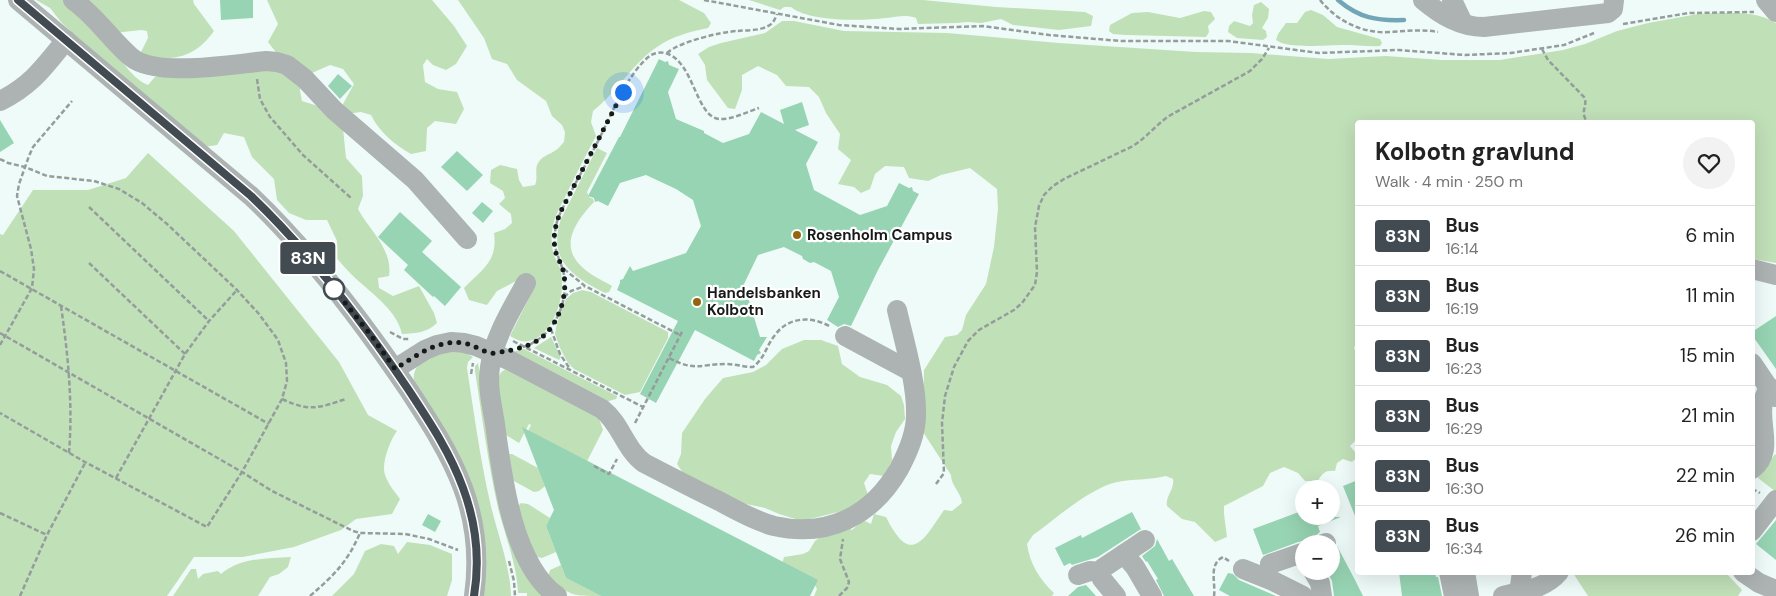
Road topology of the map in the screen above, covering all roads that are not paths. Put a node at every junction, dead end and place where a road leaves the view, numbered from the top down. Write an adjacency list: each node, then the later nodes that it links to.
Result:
1 (18, 0): 7 (street)
2 (74, 0): 9 (street)
3 (1423, 0): 6 (street)
4 (1452, 0): 6 (street)
5 (1614, 0): 6 (street)
6 (1463, 23)
7 (66, 40): 8 (street); 17 (street)
8 (0, 101)
9 (467, 239)
10 (1755, 270): 11 (street)
11 (1776, 274)
12 (526, 282): 15 (street)
13 (897, 310): 18 (street)
14 (845, 336): 18 (street)
15 (496, 344): 17 (street); 18 (street); 38 (street)
16 (1755, 368): 19 (street)
17 (395, 369): 37 (street)
18 (910, 371)
19 (1772, 393): 20 (street)
20 (1755, 466)
21 (1776, 500): 22 (street)
22 (1755, 521)
23 (1145, 540): 24 (street)
24 (1124, 554): 28 (street); 40 (street)
25 (1295, 556): 27 (street)
26 (1235, 564): 41 (street)
27 (1270, 564)
28 (1100, 572): 29 (street); 39 (street)
29 (1078, 575)
30 (1450, 575): 43 (street)
31 (1466, 575): 44 (street)
32 (1747, 575): 36 (street)
33 (1318, 580): 42 (street)
34 (1557, 582): 35 (street)
35 (1515, 585)
36 (1776, 590)
37 (474, 596)
38 (557, 596)
39 (1116, 596)
40 (1152, 596)
41 (1303, 596)
42 (1322, 596)
43 (1454, 596)
44 (1469, 596)

